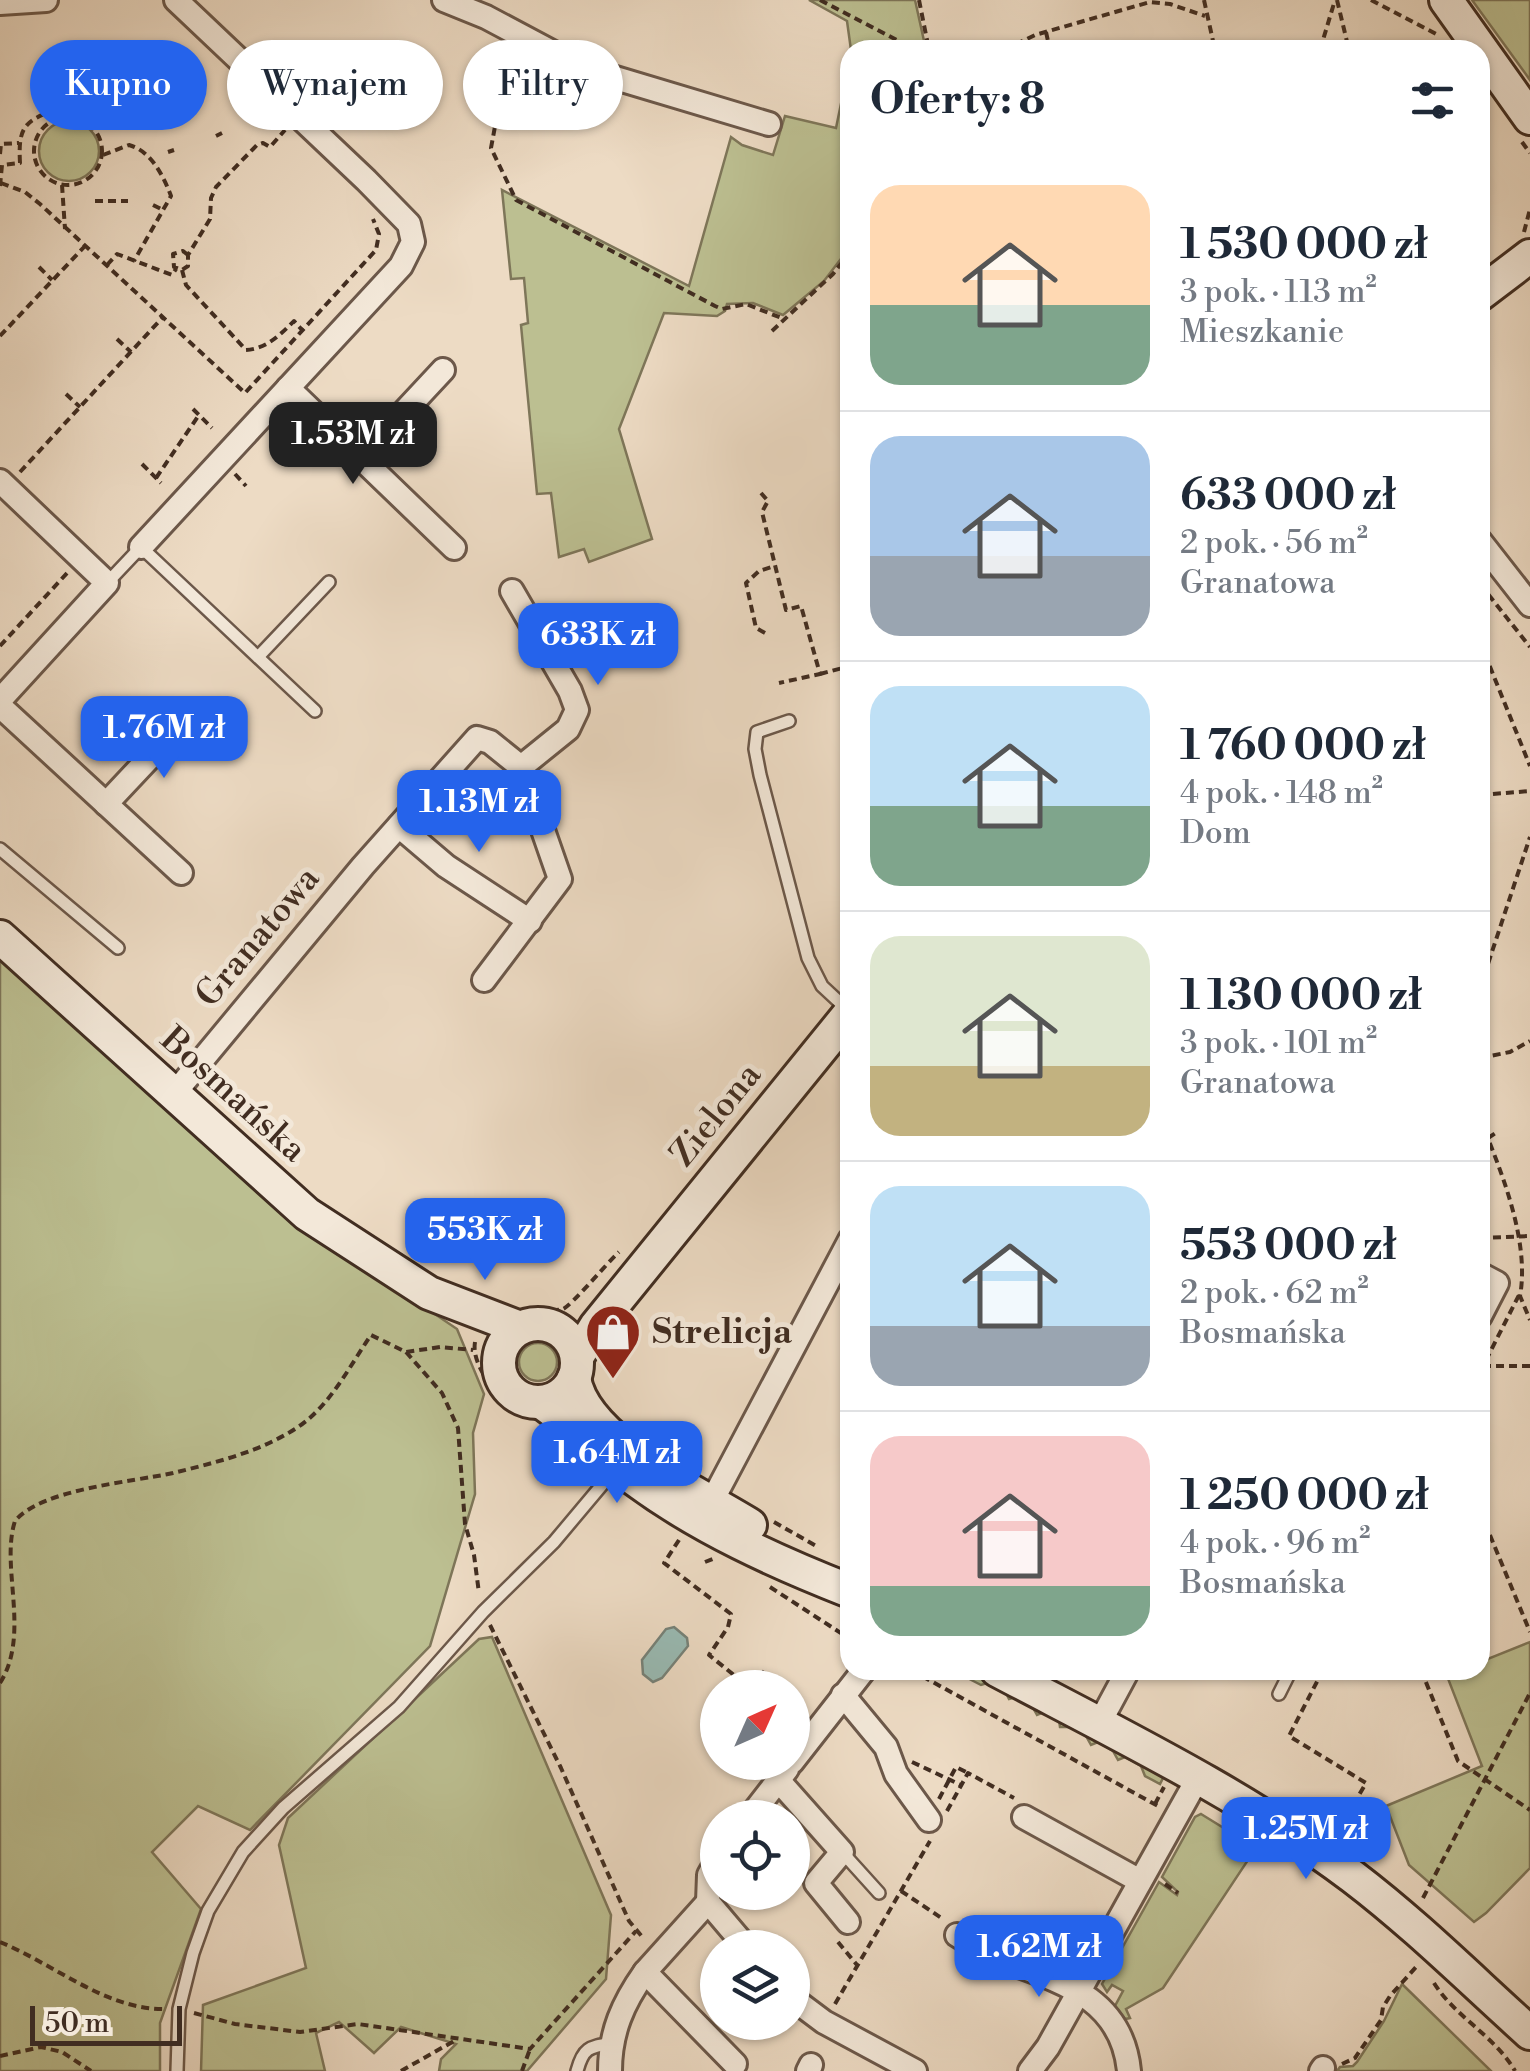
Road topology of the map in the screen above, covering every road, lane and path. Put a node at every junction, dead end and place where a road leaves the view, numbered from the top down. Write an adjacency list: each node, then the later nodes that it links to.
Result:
1 (46, 0): 10 (street)
2 (176, 0): 59 (street)
3 (444, 0): 12 (street)
4 (820, 0): 15 (path)
5 (919, 0): 16 (path)
6 (1204, 0): 11 (path)
7 (1336, 0): 20 (path); 21 (path)
8 (1371, 0): 14 (path)
9 (1446, 0): 22 (street)
10 (0, 3)
11 (1205, 16): 13 (path); 19 (path)
12 (513, 32): 26 (street); 52 (path)
13 (1046, 32): 17 (path); 18 (path)
14 (1441, 37)
15 (897, 40)
16 (927, 40)
17 (1027, 40)
18 (1048, 40)
19 (1212, 40)
20 (1323, 40)
21 (1346, 40)
22 (1474, 40)
23 (1490, 62): 24 (street)
24 (1530, 118)
25 (30, 121): 28 (path)
26 (768, 124)
27 (285, 130): 43 (path)
28 (19, 143): 29 (path); 31 (path)
29 (0, 154): 31 (path)
30 (102, 154): 33 (path); 33 (path); 39 (path)
31 (2, 165): 32 (path)
32 (0, 185): 40 (path)
33 (62, 185): 40 (path)
34 (95, 201): 35 (path)
35 (128, 201)
36 (153, 205): 39 (path)
37 (368, 208): 53 (path)
38 (1530, 209): 41 (path)
39 (163, 210): 44 (path)
40 (65, 228): 42 (path)
41 (1527, 244): 50 (street)
42 (84, 246): 45 (path); 49 (path)
43 (188, 255): 48 (path); 48 (path)
44 (134, 261): 45 (path); 48 (path)
45 (107, 265): 51 (path)
46 (840, 266): 52 (path)
47 (40, 267): 49 (path)
48 (179, 269): 53 (path)
49 (52, 280): 55 (path)
50 (1490, 283)
51 (163, 316): 53 (path); 57 (path)
52 (784, 319): 54 (path)
53 (304, 331)
54 (772, 332)
55 (0, 334)
56 (117, 339): 57 (path)
57 (131, 352): 61 (path)
58 (443, 370): 65 (street)
59 (288, 388): 65 (street); 71 (street)
60 (66, 394): 61 (path)
61 (80, 407): 67 (path)
62 (193, 409): 63 (path)
63 (199, 416): 64 (path); 68 (path)
64 (212, 428)
65 (361, 458): 72 (street)
66 (142, 464): 68 (path)
67 (8, 478): 77 (street)
68 (156, 478): 69 (path)
69 (161, 483)
70 (761, 493): 74 (path)
71 (141, 546): 77 (lane); 82 (lane)
72 (454, 548)
73 (1490, 553): 79 (street)
74 (775, 566): 80 (path); 85 (path)
75 (70, 568): 81 (path)
76 (329, 582): 82 (lane)
77 (107, 583): 87 (street)
78 (512, 591): 93 (street)
79 (1530, 605)
80 (764, 633)
81 (0, 646)
82 (258, 657): 88 (lane)
83 (1490, 665): 91 (path)
84 (840, 669): 85 (path)
85 (820, 674): 86 (path)
86 (779, 683)
87 (0, 703): 96 (street)
88 (315, 711)
89 (789, 720): 106 (lane)
90 (183, 722): 96 (street)
91 (1527, 752): 92 (path)
92 (1530, 766)
93 (522, 767): 97 (street, Granatowa); 101 (street)
94 (1530, 792): 95 (path)
95 (1490, 795)
96 (106, 804): 100 (street)
97 (399, 826): 101 (street); 110 (street, Granatowa)
98 (1530, 836): 104 (path)
99 (0, 849): 103 (lane)
100 (181, 872)
101 (530, 921): 105 (street)
102 (0, 938): 110 (street, Bosmańska)
103 (118, 948)
104 (1490, 958)
105 (484, 980)
106 (840, 1003)
107 (840, 1025): 117 (street, Zielona)
108 (1530, 1041): 109 (path)
109 (1490, 1056)
110 (173, 1096): 122 (street, Bosmańska)
111 (1497, 1132): 112 (path)
112 (1490, 1137)
113 (1490, 1143): 114 (path)
114 (1527, 1236): 115 (path); 119 (path)
115 (1490, 1238)
116 (840, 1259): 132 (street)
117 (645, 1267): 124 (street, Zielona); 129 (street, Zielona)
118 (591, 1278): 124 (path)
119 (1529, 1279): 120 (path)
120 (1524, 1288): 121 (path); 123 (path)
121 (1530, 1291)
122 (429, 1293): 124 (street, Bosmańska); 125 (street, Bosmańska)
123 (1530, 1320)
124 (535, 1321): 125 (street); 129 (street)
125 (483, 1350): 126 (path); 130 (street, Bosmańska); 130 (path)
126 (406, 1352): 135 (path); 140 (path)
127 (1490, 1366): 128 (path)
128 (1530, 1366)
129 (576, 1367): 130 (street, Zielona); 132 (street)
130 (531, 1408): 131 (street)
131 (617, 1467): 138 (street); 140 (lane)
132 (712, 1501): 137 (street)
133 (685, 1532): 144 (path)
134 (1490, 1535): 142 (path)
135 (4, 1547)
136 (4, 1582): 152 (path)
137 (840, 1584)
138 (840, 1587)
139 (787, 1601): 141 (path)
140 (484, 1612): 181 (path); 189 (lane)
141 (840, 1632)
142 (1530, 1632)
143 (767, 1667): 145 (path)
144 (728, 1670)
145 (765, 1670)
146 (856, 1680): 155 (street)
147 (1016, 1680): 156 (street)
148 (1123, 1680): 156 (street)
149 (1286, 1680): 154 (lane)
150 (1318, 1680): 170 (path)
151 (1425, 1680): 164 (path)
152 (0, 1683)
153 (1530, 1693): 164 (path)
154 (1279, 1694)
155 (843, 1695): 157 (street); 158 (street)
156 (1099, 1724): 160 (street)
157 (810, 1739)
158 (892, 1767): 161 (path); 169 (street)
159 (968, 1774): 161 (path)
160 (1198, 1778): 172 (street); 191 (street)
161 (950, 1779): 165 (path); 169 (path)
162 (779, 1780): 166 (street)
163 (796, 1780): 171 (street)
164 (1486, 1780): 167 (path); 176 (path)
165 (962, 1786)
166 (764, 1800)
167 (1530, 1810)
168 (1024, 1817): 172 (street)
169 (928, 1820)
170 (1334, 1837)
171 (842, 1852): 173 (lane); 179 (street)
172 (1148, 1879): 175 (path); 188 (street)
173 (880, 1892)
174 (901, 1892): 182 (path)
175 (1178, 1893)
176 (1421, 1902)
177 (700, 1910): 184 (street)
178 (715, 1910): 180 (street)
179 (848, 1922)
180 (732, 1930)
181 (636, 1932): 184 (path); 194 (path)
182 (956, 1936): 188 (street)
183 (0, 1942): 189 (path)
184 (660, 1952): 186 (street)
185 (1421, 1962): 197 (path)
186 (645, 1972): 193 (street); 196 (street)
187 (1434, 1981): 207 (path)
188 (1080, 1992): 205 (street); 206 (street)
189 (179, 2009): 192 (path); 199 (lane)
190 (810, 2012): 204 (street)
191 (1530, 2033)
192 (457, 2040): 194 (path); 200 (path)
193 (611, 2043): 202 (lane); 203 (street)
194 (530, 2049): 201 (path)
195 (0, 2056): 198 (path)
196 (735, 2064)
197 (1322, 2070)
198 (91, 2071)
199 (176, 2071)
200 (401, 2071)
201 (522, 2071)
202 (577, 2071)
203 (610, 2071)
204 (915, 2071)
205 (1030, 2071)
206 (1129, 2071)
207 (1515, 2071)

